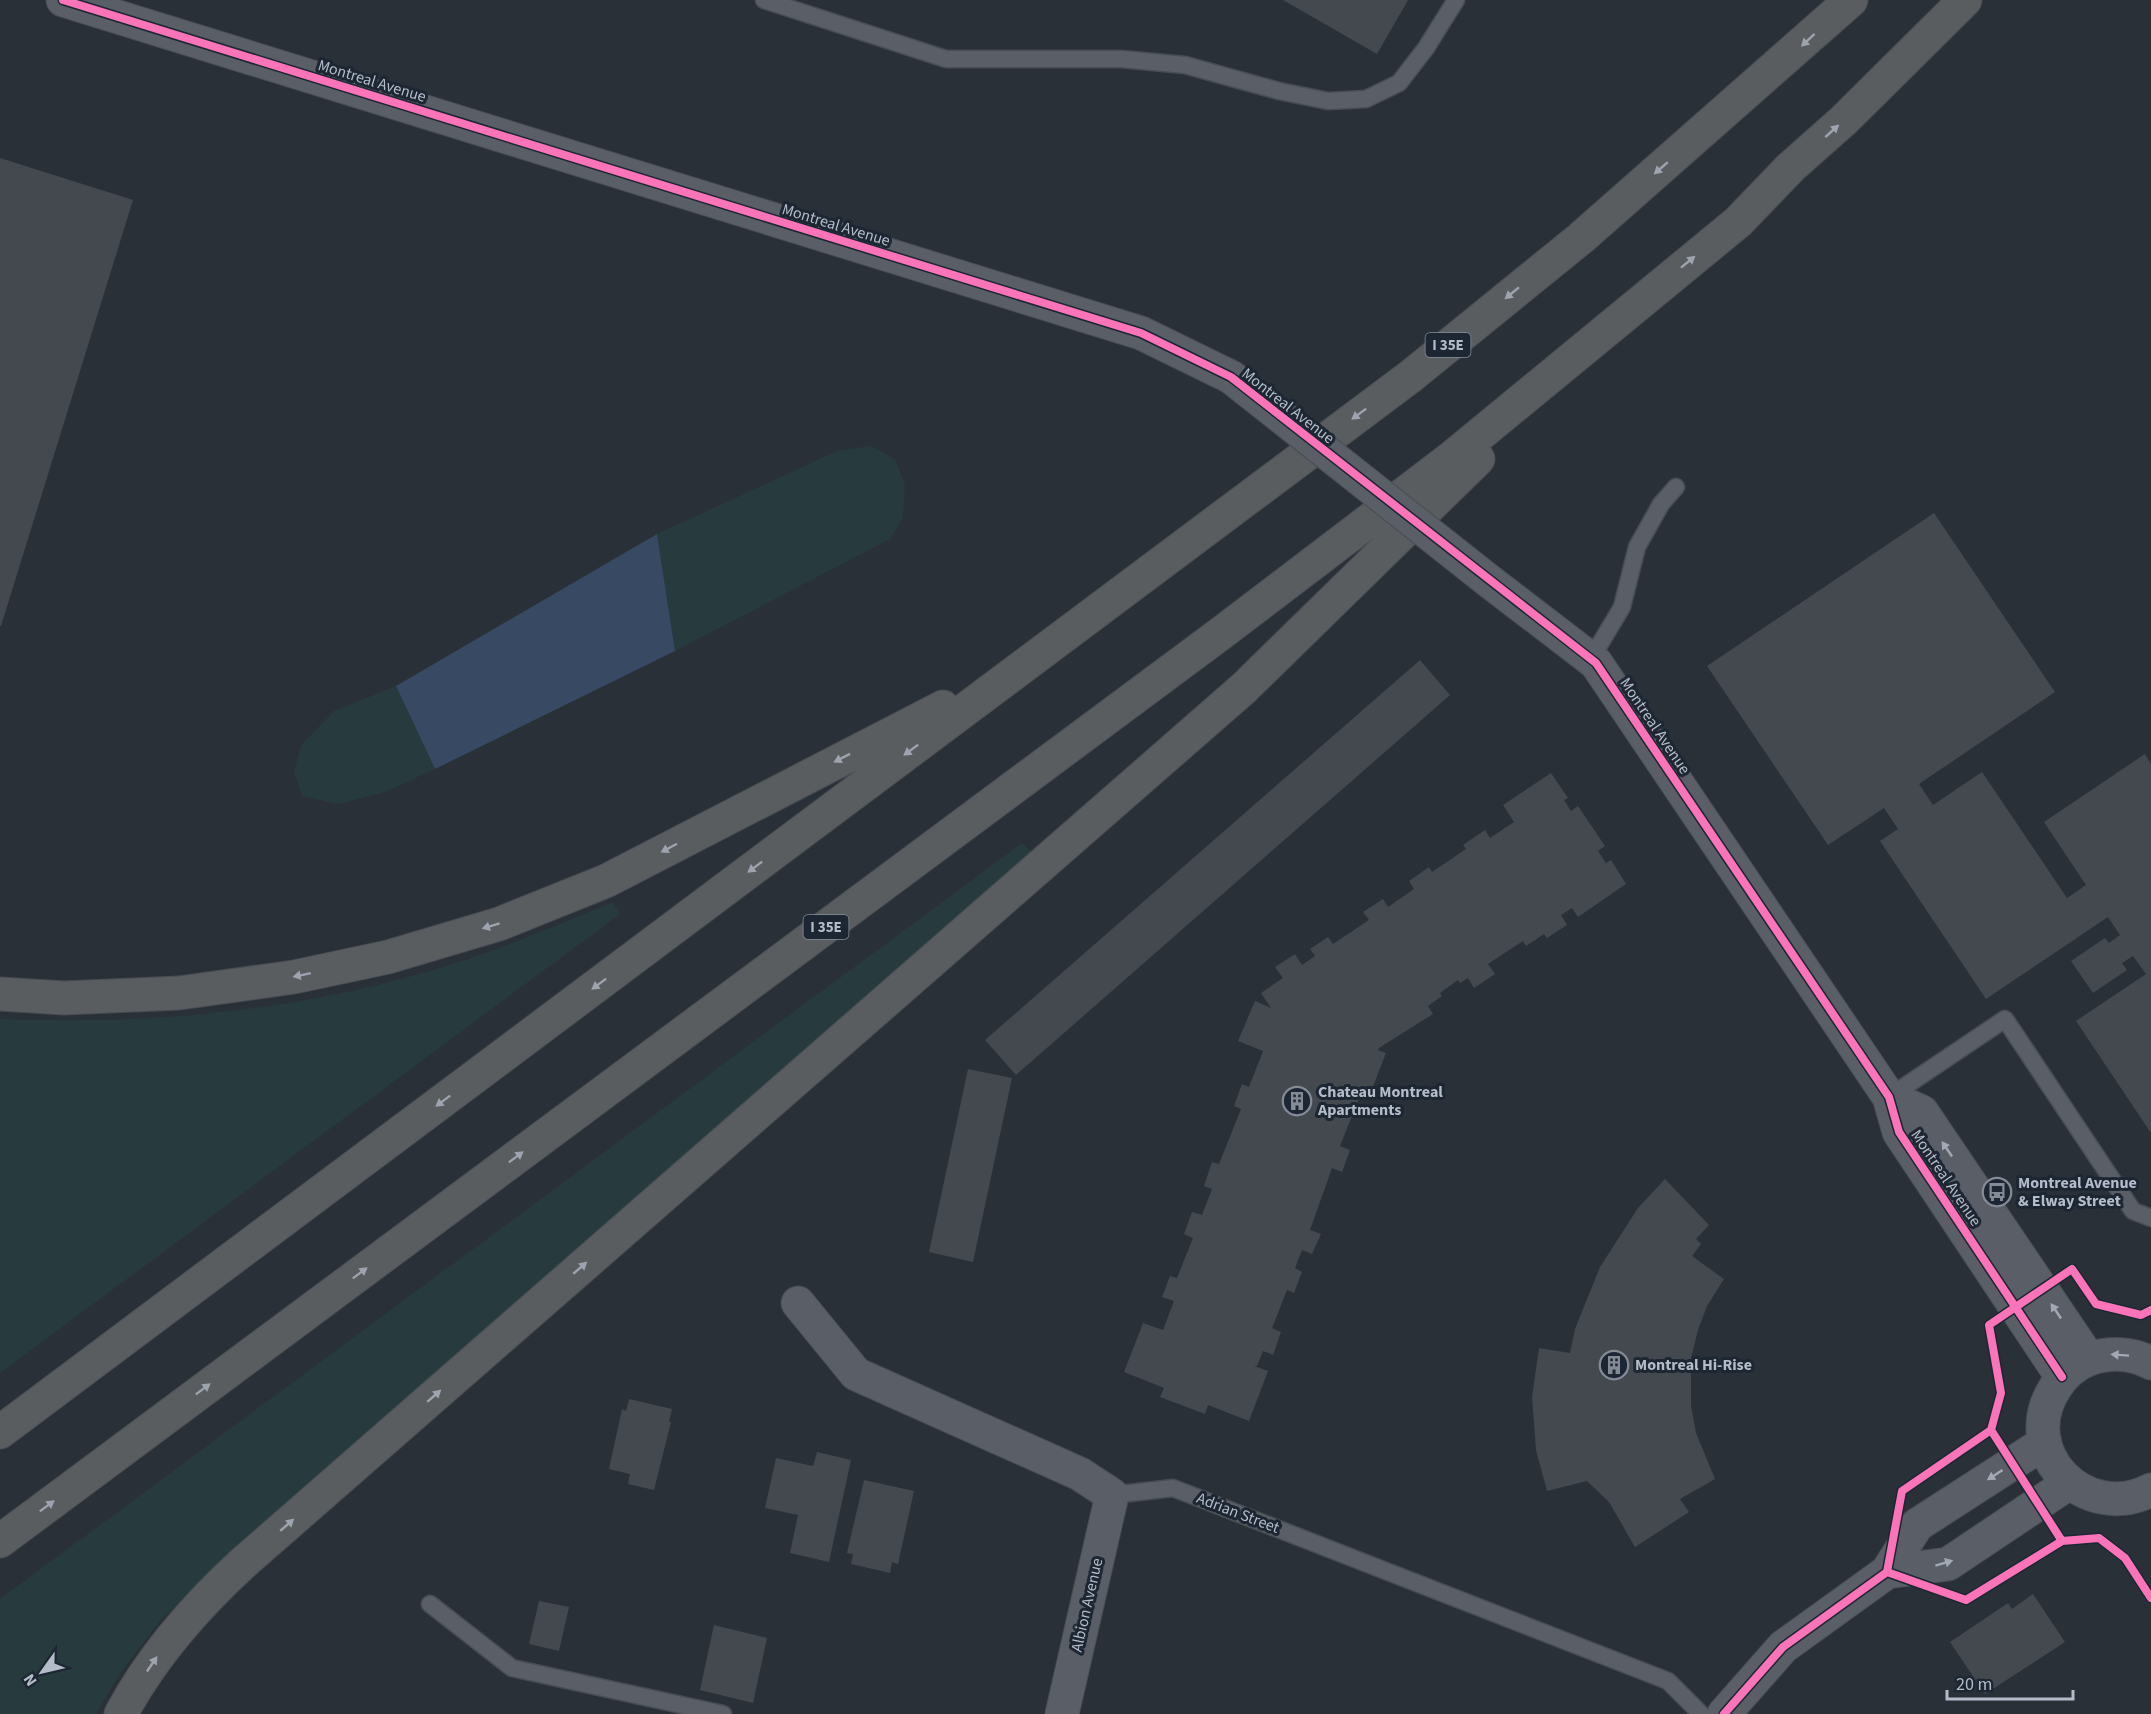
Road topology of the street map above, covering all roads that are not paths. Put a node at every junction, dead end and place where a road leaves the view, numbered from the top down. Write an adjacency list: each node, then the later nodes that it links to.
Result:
1 (63, 0): 8 (street, Montreal Avenue, bridge)
2 (764, 0): 3 (lane)
3 (1456, 0)
4 (1851, 0): 9 (highway, I 35E, one-way to 9)
5 (1965, 0): 6 (highway, I 35E, one-way to 5)
6 (1643, 299): 22 (highway, I 35E, one-way to 6); 25 (highway, one-way to 6)
7 (1676, 487): 8 (lane)
8 (1591, 659): 11 (street, Montreal Avenue)
9 (1025, 665): 10 (highway, one-way to 10); 17 (highway, I 35E, one-way to 17)
10 (0, 994)
11 (1889, 1097): 12 (lane); 14 (street, Montreal Avenue, one-way to 11); 16 (street, Montreal Avenue)
12 (2151, 1218)
13 (798, 1303): 20 (street)
14 (2089, 1359): 15 (street, one-way to 14); 16 (street)
15 (2151, 1363)
16 (2062, 1377): 18 (street)
17 (0, 1432)
18 (2044, 1443): 19 (street); 23 (street, one-way to 23)
19 (2069, 1483): 21 (street); 23 (street, one-way to 19)
20 (1112, 1496): 27 (street, Albion Avenue); 28 (lane, Adrian Street)
21 (2146, 1502)
22 (0, 1541)
23 (1887, 1572): 29 (street)
24 (430, 1604): 26 (lane)
25 (121, 1714)
26 (723, 1714)
27 (1062, 1714)
28 (1701, 1714)
29 (1724, 1714)

